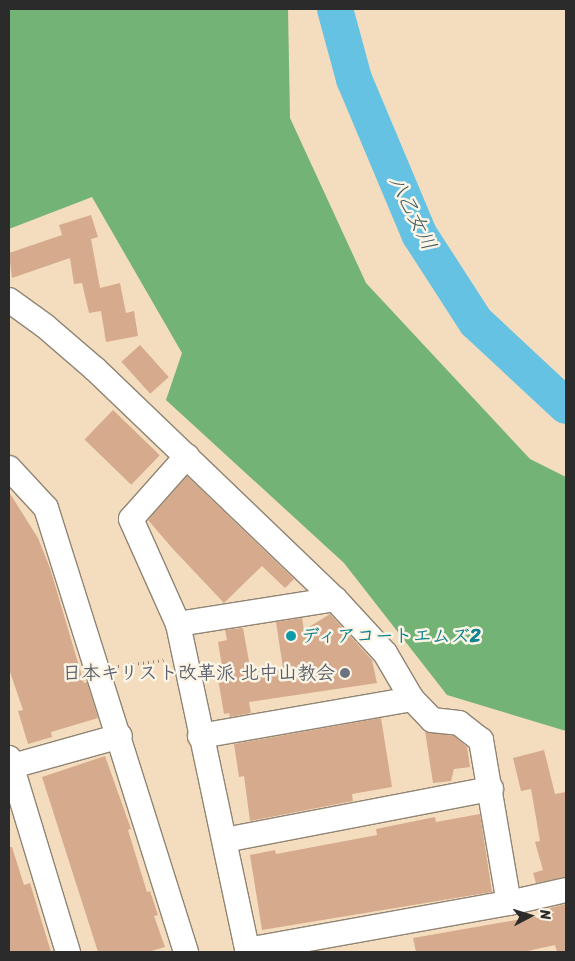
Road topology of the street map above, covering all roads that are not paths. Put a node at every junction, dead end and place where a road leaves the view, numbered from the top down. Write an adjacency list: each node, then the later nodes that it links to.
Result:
1 (9, 300): 2 (street)
2 (187, 456): 4 (street); 5 (street)
3 (9, 468): 7 (street)
4 (335, 599): 5 (street); 6 (street)
5 (178, 624): 8 (street)
6 (412, 699): 8 (street); 10 (street)
7 (120, 736): 9 (street); 16 (street)
8 (200, 736): 11 (street)
9 (10, 764): 15 (street)
10 (491, 790): 11 (street); 13 (street)
11 (225, 840): 14 (street)
12 (566, 890): 13 (street)
13 (509, 904): 14 (street)
14 (247, 951)
15 (68, 952)
16 (186, 952)

